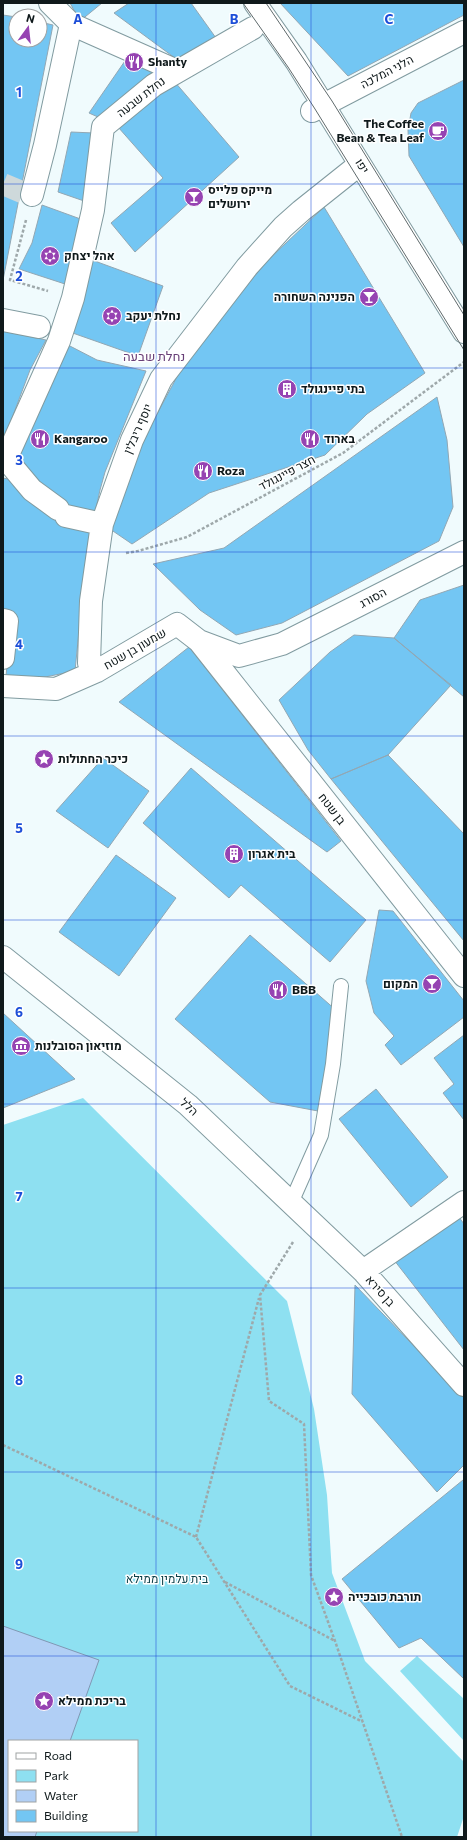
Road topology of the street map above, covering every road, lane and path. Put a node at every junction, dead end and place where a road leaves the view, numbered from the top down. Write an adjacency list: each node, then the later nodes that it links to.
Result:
1 (50, 3): 3 (street)
2 (255, 3): 7 (street, יפו)
3 (71, 24): 6 (street); 9 (street)
4 (253, 28): 6 (street, נחלת שבעה)
5 (464, 32): 7 (street, הלני המלכה)
6 (177, 71): 10 (street, נחלת שבעה)
7 (317, 109): 8 (street, יפו)
8 (360, 164): 13 (street, יפו); 16 (street, יוסף ריבלין)
9 (32, 195): 10 (path)
10 (73, 298): 15 (street, נחלת שבעה)
11 (3, 320): 12 (street)
12 (39, 327)
13 (464, 332)
14 (464, 362): 18 (path, חצר פיינגולד)
15 (4, 459): 16 (street)
16 (102, 524): 23 (street, יוסף ריבלין)
17 (464, 552): 21 (street, הסורג)
18 (121, 554)
19 (3, 620): 22 (street)
20 (199, 641): 21 (street, שמעון בן שטח); 23 (street, שמעון בן שטח); 26 (street, בן שטח)
21 (282, 644)
22 (3, 658)
23 (97, 671): 24 (street)
24 (3, 686)
25 (3, 957): 29 (street, הלל)
26 (464, 976)
27 (341, 986): 29 (lane)
28 (464, 1202): 31 (street, בן סירא)
29 (291, 1203): 30 (street, הלל)
30 (307, 1219): 31 (street, הלל); 32 (path)
31 (362, 1271): 33 (street, בן סירא)
32 (260, 1295): 35 (path); 37 (path)
33 (464, 1385)
34 (3, 1445): 35 (path)
35 (196, 1537): 36 (path)
36 (224, 1581): 37 (path); 38 (path)
37 (335, 1641): 38 (path)
38 (363, 1722): 39 (path)
39 (402, 1837)

